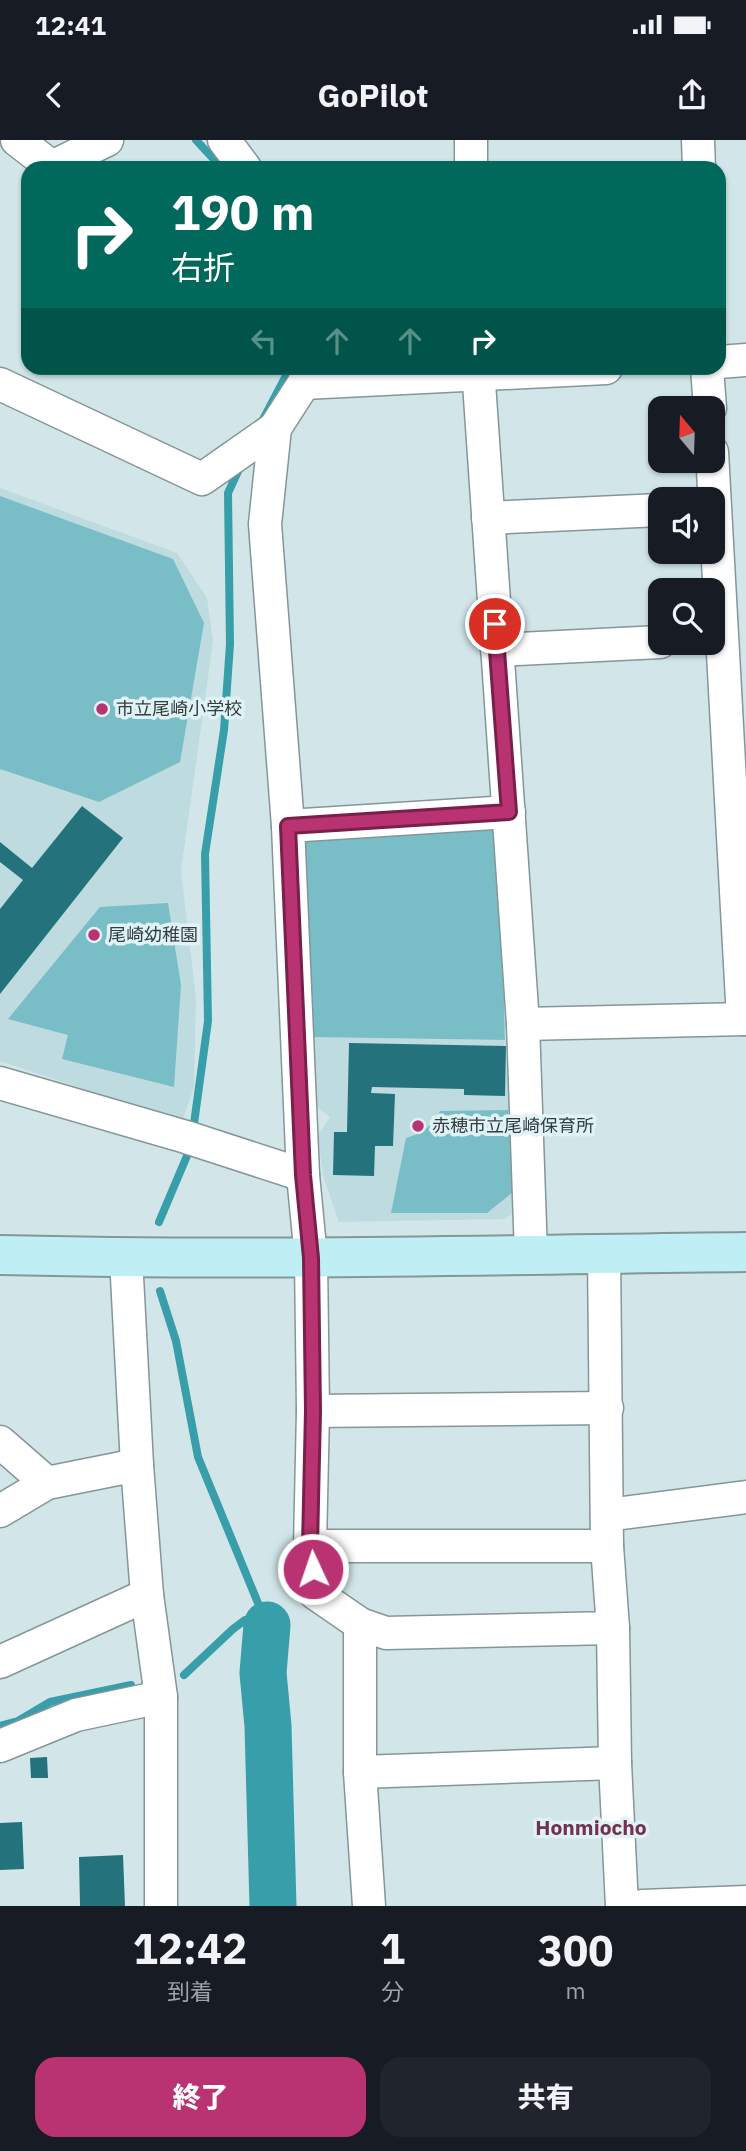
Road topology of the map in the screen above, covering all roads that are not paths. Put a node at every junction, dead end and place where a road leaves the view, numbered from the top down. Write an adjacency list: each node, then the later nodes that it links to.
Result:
1 (16, 140): 6 (street)
2 (107, 140): 7 (street)
3 (224, 140): 8 (street)
4 (471, 140): 9 (street)
5 (698, 140): 10 (street)
6 (43, 161)
7 (66, 161)
8 (240, 161)
9 (471, 161)
10 (699, 161)
11 (746, 360): 12 (street)
12 (726, 361)
13 (306, 375): 18 (street)
14 (478, 375): 20 (street)
15 (708, 375): 17 (street)
16 (0, 384): 18 (street)
17 (709, 396)
18 (275, 428): 25 (street)
19 (648, 511): 20 (street)
20 (488, 518): 22 (street)
21 (648, 643): 22 (street)
22 (497, 650): 24 (street)
23 (718, 655): 26 (street)
24 (509, 812): 25 (street); 27 (street)
25 (288, 826): 29 (street)
26 (745, 1019): 27 (street)
27 (523, 1024): 31 (street)
28 (0, 1083): 29 (street)
29 (303, 1175): 35 (street)
30 (746, 1252): 32 (street)
31 (531, 1254): 32 (street); 35 (street)
32 (604, 1254): 36 (street)
33 (0, 1255): 34 (street)
34 (125, 1258): 35 (street); 39 (street)
35 (311, 1258): 37 (street)
36 (607, 1408): 37 (street); 43 (street)
37 (313, 1411): 44 (street)
38 (0, 1442): 40 (street)
39 (137, 1465): 40 (street); 45 (street)
40 (47, 1483): 42 (street)
41 (746, 1497): 43 (street)
42 (0, 1511)
43 (607, 1530): 44 (street); 47 (street)
44 (310, 1546): 46 (street)
45 (147, 1595): 48 (street); 49 (street)
46 (360, 1624): 47 (street); 52 (street)
47 (613, 1628): 51 (street)
48 (0, 1662)
49 (161, 1698): 50 (street); 54 (street)
50 (0, 1746)
51 (615, 1763): 52 (street); 56 (street)
52 (360, 1772): 55 (street)
53 (746, 1902): 57 (street)
54 (161, 1906)
55 (369, 1906)
56 (622, 1906)
57 (642, 1906)

